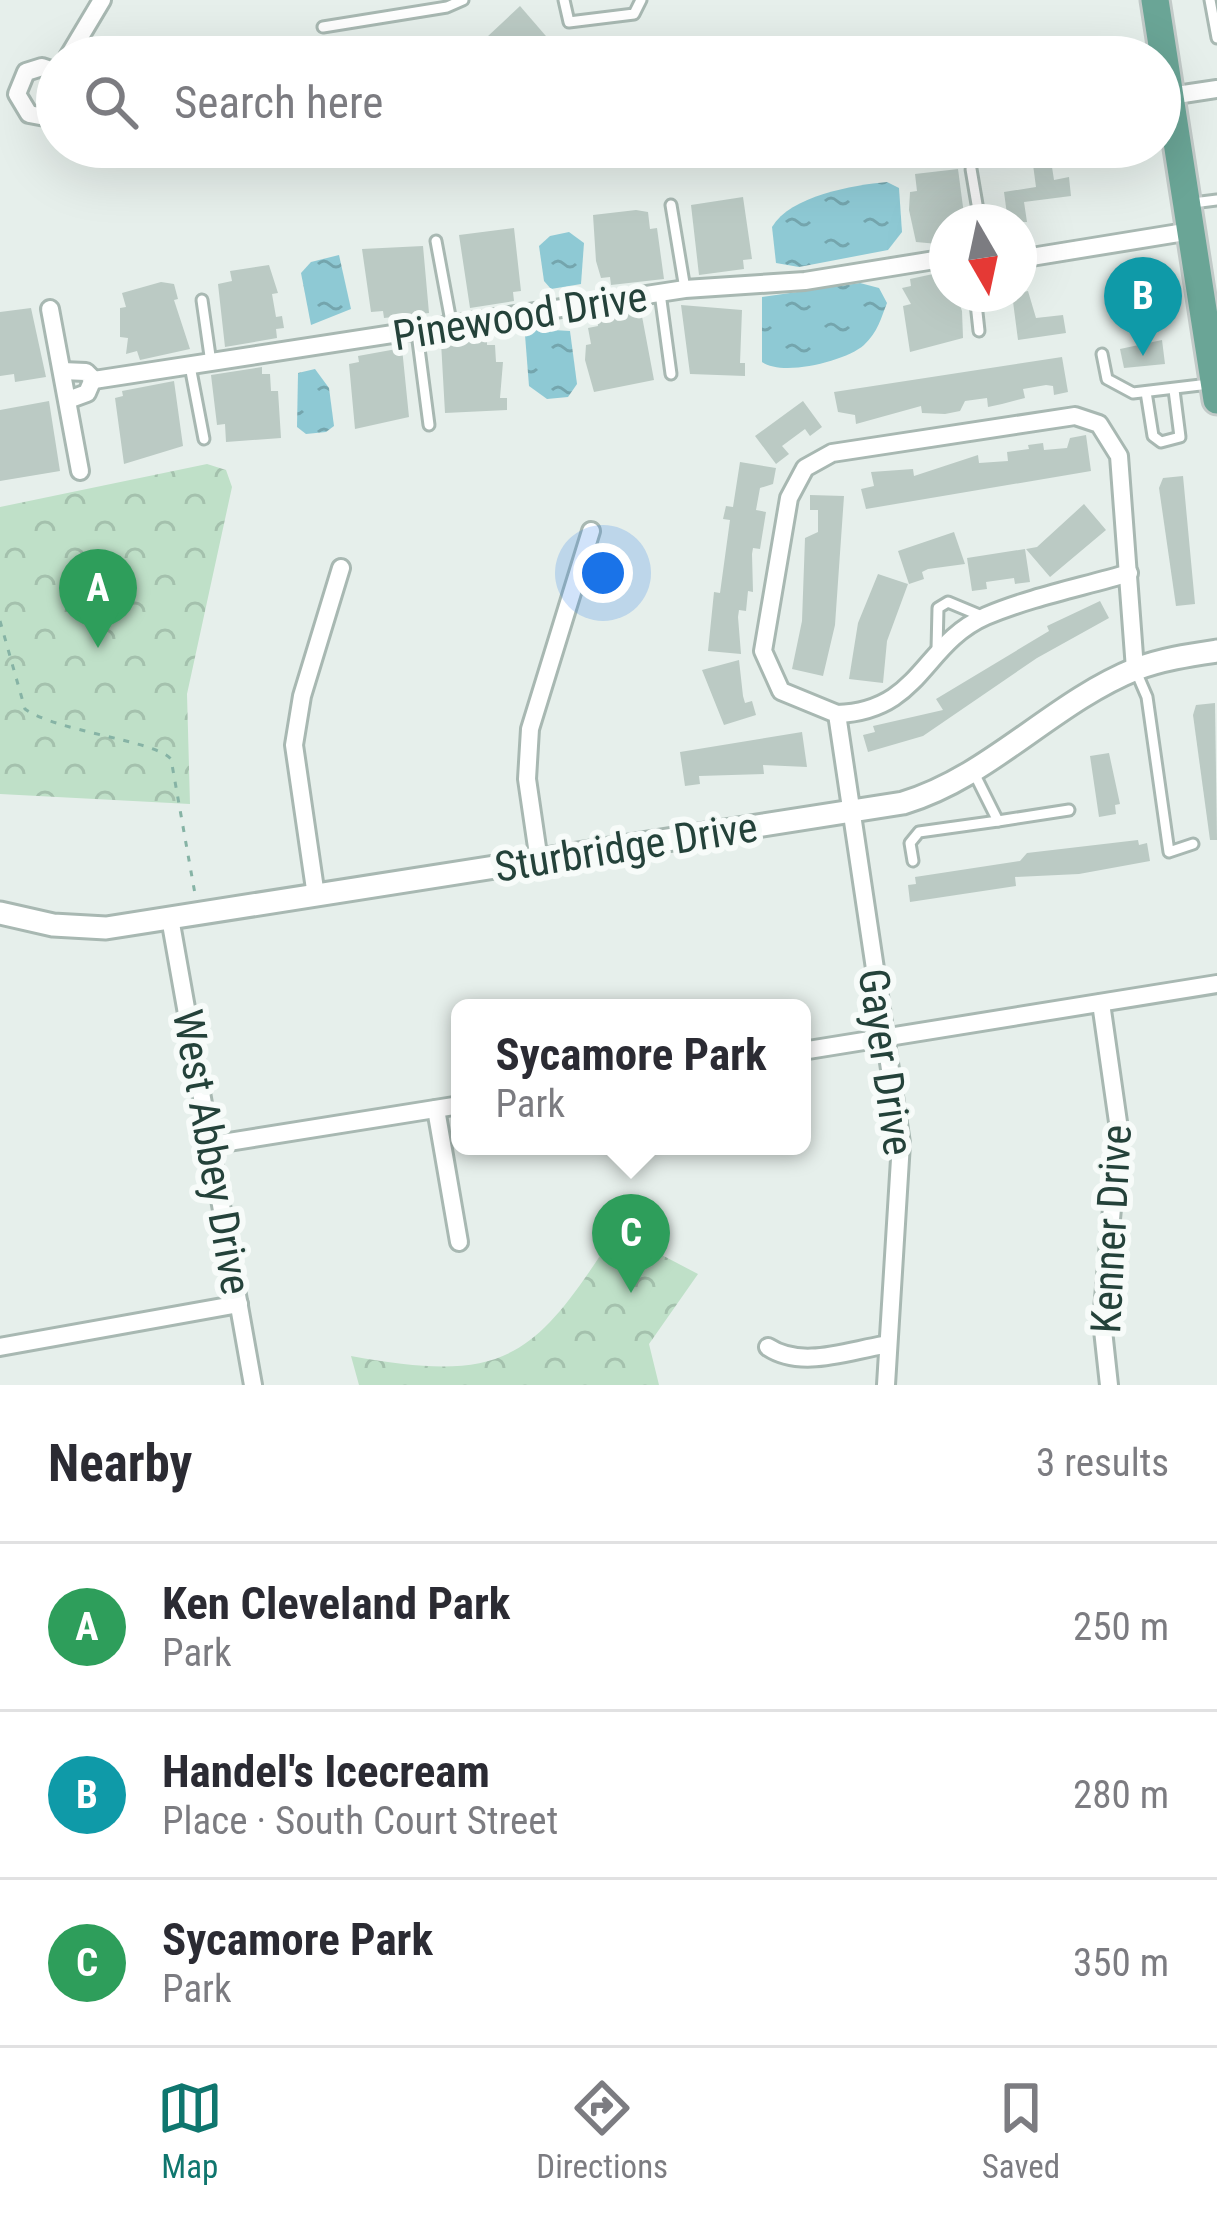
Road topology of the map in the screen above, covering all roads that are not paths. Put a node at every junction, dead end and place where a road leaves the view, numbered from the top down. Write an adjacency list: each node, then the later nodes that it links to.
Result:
1 (102, 0): 10 (street)
2 (413, 0): 8 (lane)
3 (463, 0): 8 (lane)
4 (564, 0): 5 (lane)
5 (641, 0)
6 (1155, 0): 11 (main road)
7 (1210, 0): 12 (lane)
8 (413, 13): 9 (lane)
9 (323, 27)
10 (81, 36)
11 (1161, 36)
12 (1217, 38)
13 (36, 69): 16 (street)
14 (1217, 89): 15 (street)
15 (1181, 94)
16 (36, 116)
17 (1181, 163): 22 (main road)
18 (971, 169): 20 (lane)
19 (1217, 200): 22 (lane)
20 (977, 204)
21 (671, 205): 26 (lane)
22 (1190, 218): 24 (street); 28 (main road)
23 (436, 241): 32 (lane)
24 (1037, 256)
25 (929, 261): 26 (street, Pinewood Drive)
26 (685, 289): 27 (street, Pinewood Drive)
27 (660, 293): 32 (street, Pinewood Drive); 39 (lane)
28 (1209, 297): 43 (main road)
29 (202, 300): 36 (lane)
30 (50, 309): 38 (street)
31 (977, 312): 33 (lane)
32 (452, 327): 34 (street, Pinewood Drive)
33 (979, 332)
34 (418, 333): 36 (street, Pinewood Drive); 45 (lane)
35 (1102, 354): 42 (lane)
36 (212, 363): 37 (street, Pinewood Drive)
37 (190, 366): 40 (street, Pinewood Drive); 46 (lane)
38 (62, 370): 40 (street, Pinewood Drive); 44 (street)
39 (671, 374)
40 (94, 380): 44 (street, Pinewood Drive)
41 (1174, 391): 42 (lane); 42 (lane); 43 (lane)
42 (1146, 392)
43 (1216, 392)
44 (68, 400): 47 (street)
45 (429, 424)
46 (204, 440)
47 (80, 471)
48 (591, 531): 61 (street)
49 (341, 568): 63 (street)
50 (1129, 573): 51 (street); 54 (street); 55 (street)
51 (984, 617): 52 (street); 52 (lane)
52 (937, 649): 55 (street)
53 (1217, 650): 54 (street, Sturbridge Drive)
54 (1136, 669): 56 (street, Sturbridge Drive); 60 (lane)
55 (837, 714): 58 (street, Gayer Drive)
56 (973, 771): 58 (street, Sturbridge Drive); 59 (lane)
57 (1069, 810): 59 (lane)
58 (848, 812): 61 (street, Sturbridge Drive); 68 (street, Gayer Drive)
59 (998, 820): 62 (lane)
60 (1193, 844)
61 (539, 861): 63 (street, Sturbridge Drive)
62 (914, 861)
63 (316, 896): 65 (street, Sturbridge Drive)
64 (0, 913): 65 (street, Sturbridge Drive)
65 (170, 918): 72 (street, West Abbey Drive)
66 (1217, 984): 67 (street)
67 (1101, 1003): 68 (street); 80 (street, Kenner Drive)
68 (884, 1038): 69 (street); 75 (street, Gayer Drive)
69 (811, 1050)
70 (451, 1107): 71 (street)
71 (436, 1109): 72 (street); 73 (street)
72 (211, 1145): 74 (street, West Abbey Drive)
73 (459, 1242)
74 (239, 1304): 76 (street); 78 (street, West Abbey Drive)
75 (884, 1346): 77 (street); 79 (street, Gayer Drive)
76 (0, 1347)
77 (768, 1347)
78 (253, 1385)
79 (886, 1385)
80 (1109, 1385)

